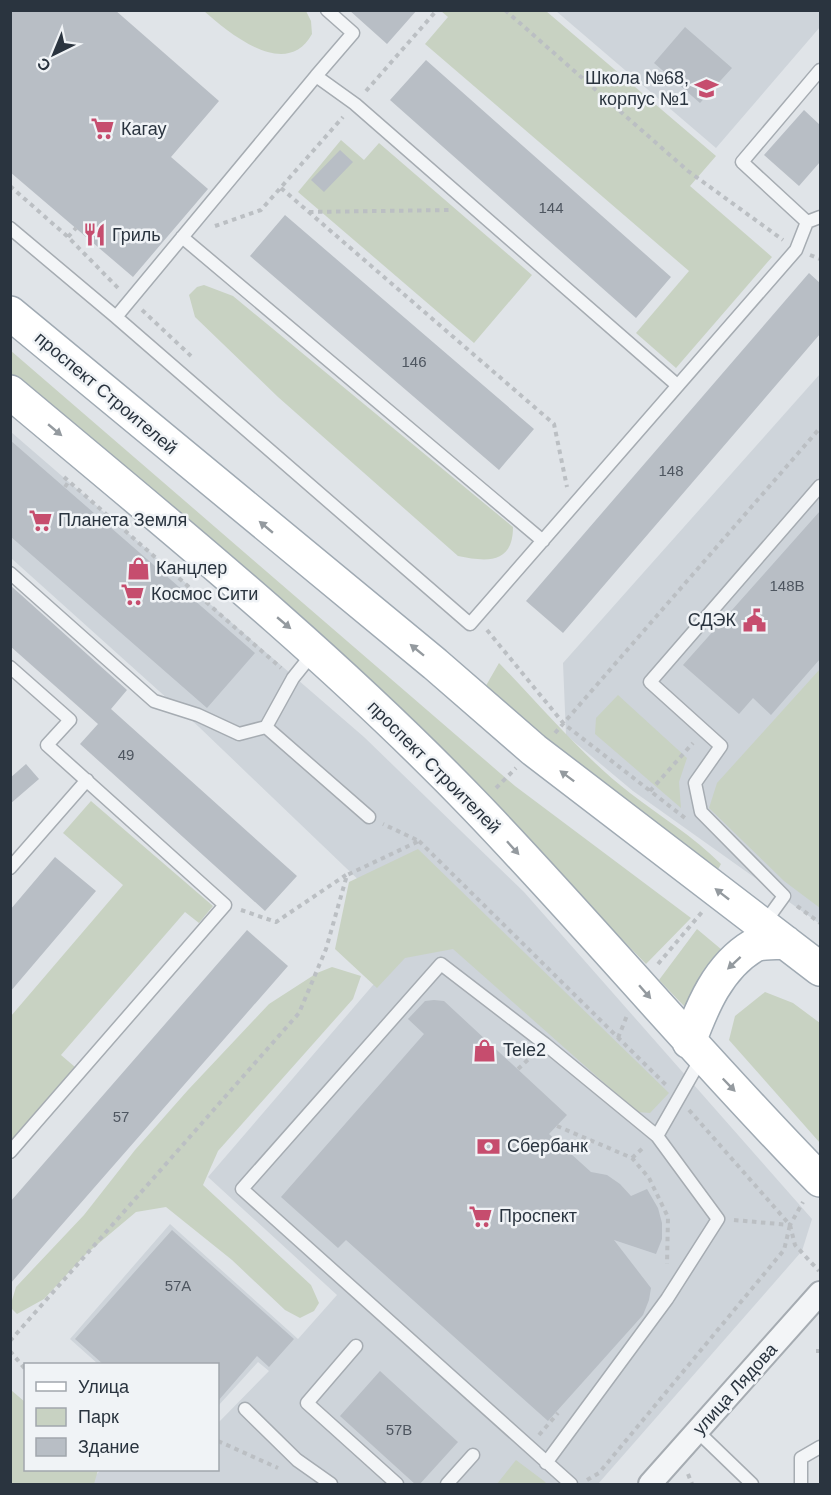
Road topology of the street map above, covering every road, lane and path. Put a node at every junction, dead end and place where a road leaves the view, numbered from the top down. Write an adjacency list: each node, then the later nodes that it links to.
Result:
1 (327, 10): 5 (lane)
2 (437, 10): 6 (path)
3 (505, 10): 16 (path)
4 (820, 70): 11 (lane)
5 (316, 76): 6 (lane); 15 (lane)
6 (355, 104): 7 (path); 8 (lane)
7 (281, 188): 9 (path); 15 (path)
8 (476, 210): 9 (path); 20 (lane)
9 (309, 212): 27 (path)
10 (820, 217): 11 (lane)
11 (807, 222): 16 (lane)
12 (10, 228): 19 (lane)
13 (76, 228): 14 (path)
14 (68, 237)
15 (182, 237): 19 (lane); 30 (lane)
16 (796, 250): 17 (path); 20 (lane)
17 (820, 259)
18 (10, 313): 44 (main road, проспект Строителей, one-way to 18)
19 (116, 317): 30 (lane)
20 (677, 385): 27 (lane)
21 (10, 392): 32 (main road, проспект Строителей, one-way to 32)
22 (820, 428): 35 (path)
23 (60, 474): 24 (path)
24 (69, 481): 26 (path); 28 (path)
25 (820, 486): 37 (lane)
26 (64, 487)
27 (571, 509): 30 (lane)
28 (114, 522): 29 (path); 34 (path)
29 (110, 526)
30 (543, 541)
31 (10, 573): 36 (lane)
32 (315, 650): 34 (lane); 48 (main road, проспект Строителей, one-way to 48)
33 (10, 667): 38 (lane)
34 (293, 678): 36 (lane)
35 (564, 724)
36 (266, 727): 40 (lane)
37 (704, 731): 39 (path); 46 (lane)
38 (87, 780): 42 (lane); 45 (lane)
39 (650, 791)
40 (369, 817): 41 (path)
41 (419, 841): 43 (path); 49 (path)
42 (10, 868)
43 (347, 875): 45 (path); 61 (path)
44 (719, 891): 46 (main road, проспект Строителей, one-way to 44); 48 (path)
45 (225, 905): 54 (lane)
46 (774, 934): 47 (main road, проспект Строителей); 50 (main road, one-way to 50)
47 (820, 969)
48 (640, 986): 49 (path); 50 (main road, проспект Строителей, one-way to 50)
49 (618, 1038): 51 (path)
50 (695, 1050): 51 (lane); 55 (main road, проспект Строителей, one-way to 55)
51 (677, 1096): 53 (lane); 57 (path)
52 (557, 1126): 59 (path)
53 (657, 1136): 56 (lane); 69 (lane)
54 (10, 1152)
55 (819, 1178): 57 (path)
56 (718, 1219): 57 (path); 72 (lane)
57 (790, 1225): 58 (path); 78 (path)
58 (820, 1273)
59 (663, 1275)
60 (820, 1293): 67 (street, улица Лядова)
61 (10, 1341)
62 (356, 1346): 75 (lane)
63 (10, 1351): 64 (path)
64 (24, 1368)
65 (245, 1409): 74 (lane)
66 (560, 1412): 69 (path)
67 (697, 1431): 79 (street, улица Лядова); 80 (lane)
68 (219, 1441): 73 (path)
69 (528, 1446): 72 (lane)
70 (820, 1447): 81 (lane)
71 (473, 1455): 76 (lane)
72 (546, 1462): 77 (lane)
73 (279, 1468)
74 (331, 1485)
75 (397, 1485)
76 (447, 1485)
77 (571, 1485)
78 (580, 1485)
79 (650, 1485)
80 (752, 1485)
81 (801, 1485)

